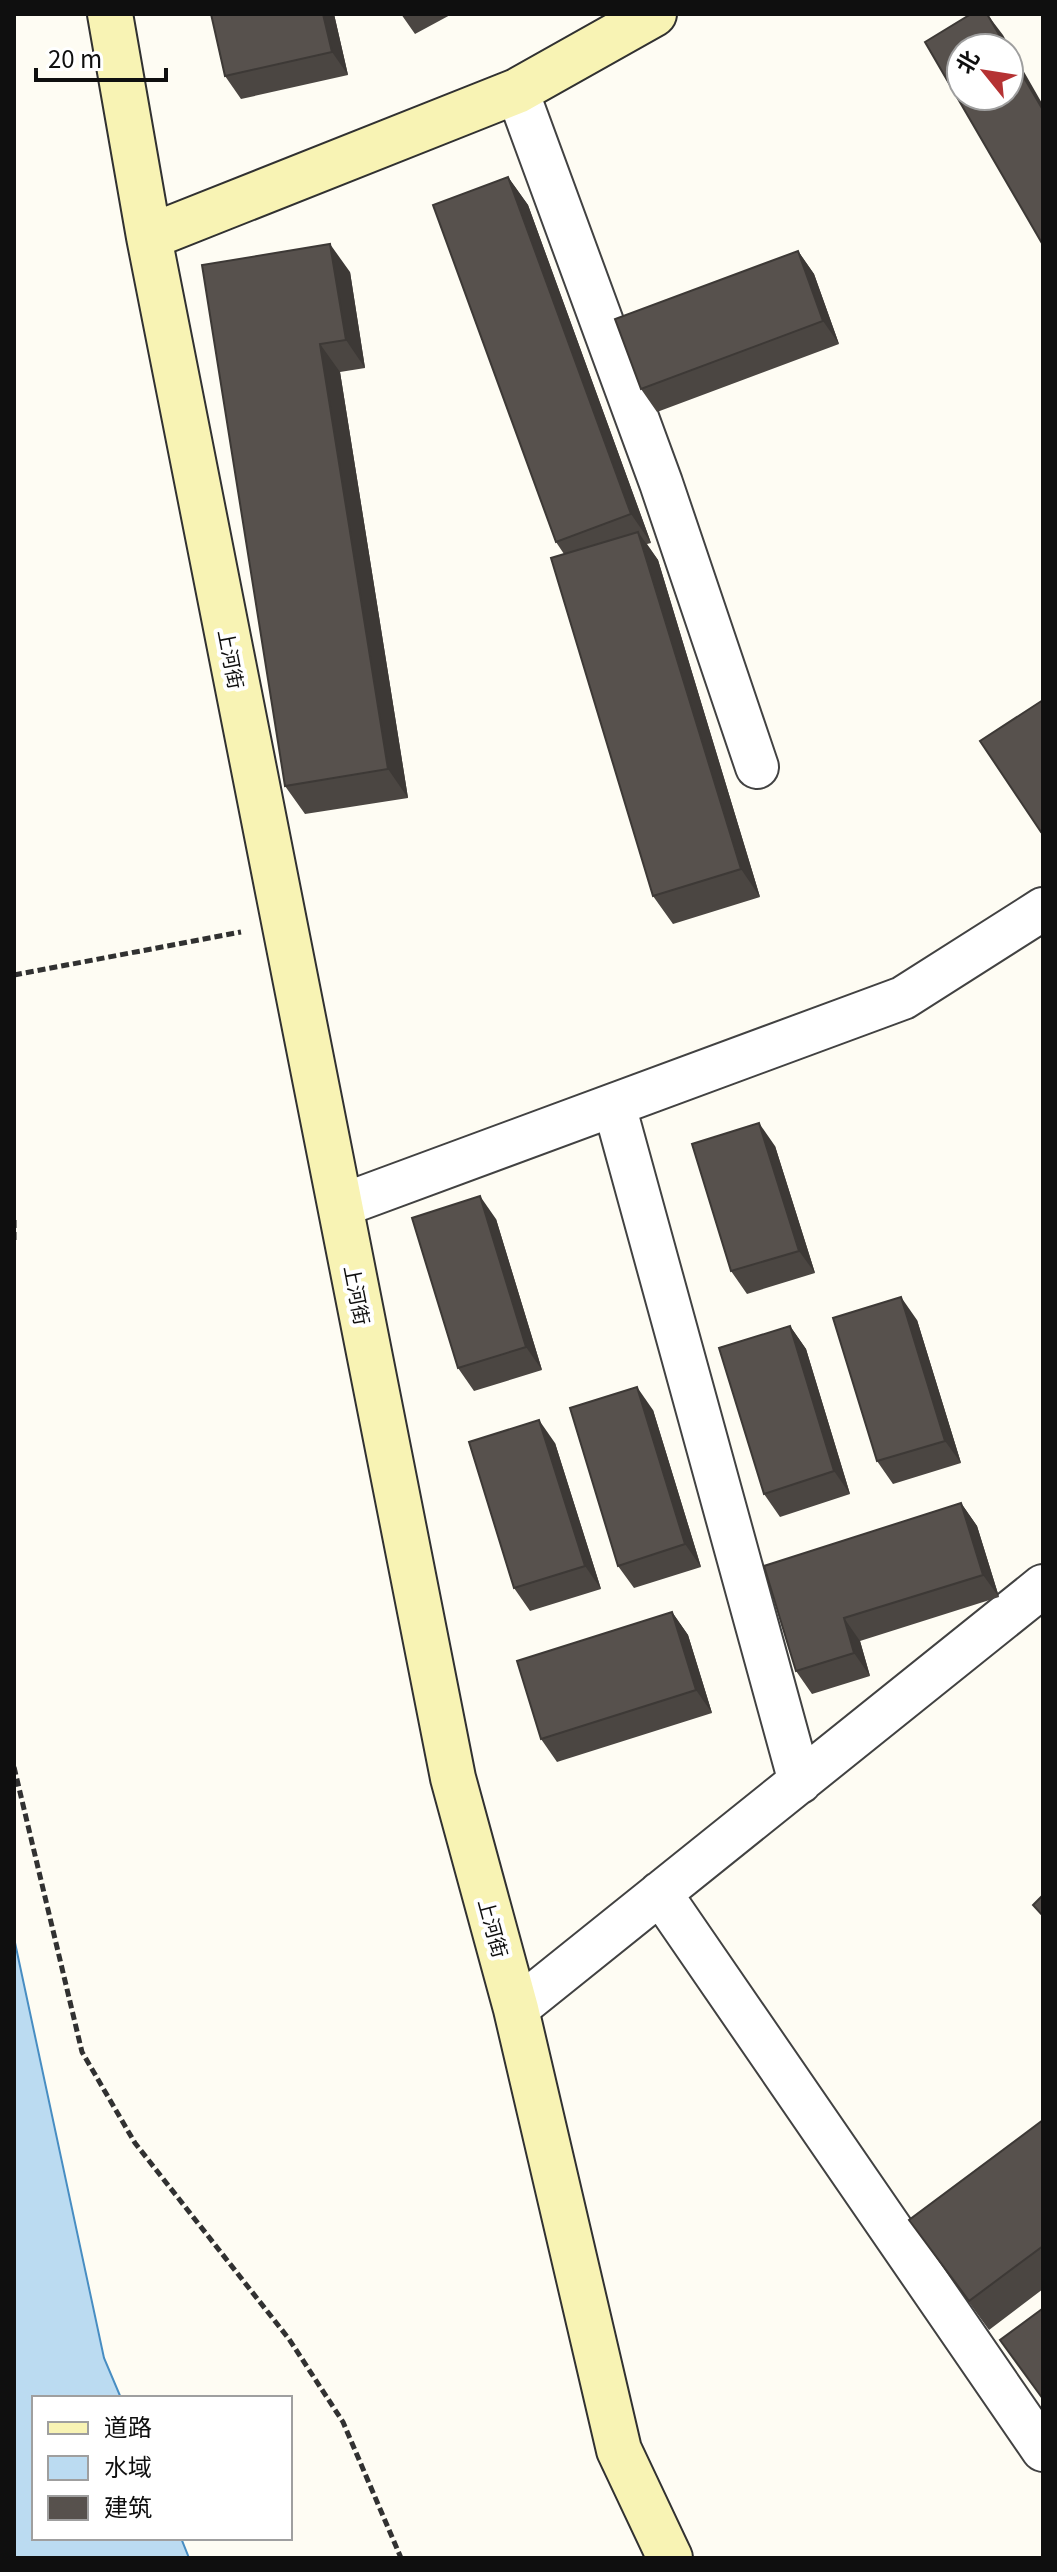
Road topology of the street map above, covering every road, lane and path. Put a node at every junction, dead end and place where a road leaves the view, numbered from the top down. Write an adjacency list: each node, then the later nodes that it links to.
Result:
1 (110, 14): 4 (street, 上河街)
2 (654, 14): 3 (street)
3 (517, 91): 4 (street); 5 (street)
4 (149, 237): 7 (street, 上河街)
5 (757, 767)
6 (1043, 909): 9 (street)
7 (285, 924): 8 (path); 10 (street, 上河街)
8 (14, 975)
9 (614, 1105): 10 (street); 15 (street)
10 (340, 1206): 17 (street, 上河街)
11 (14, 1220): 12 (path)
12 (14, 1240)
13 (1043, 1586): 15 (street)
14 (14, 1767): 19 (path)
15 (800, 1782): 16 (street)
16 (660, 1893): 17 (street); 18 (street)
17 (516, 2009): 20 (street, 上河街)
18 (1043, 2450)
19 (401, 2558)
20 (670, 2558)

